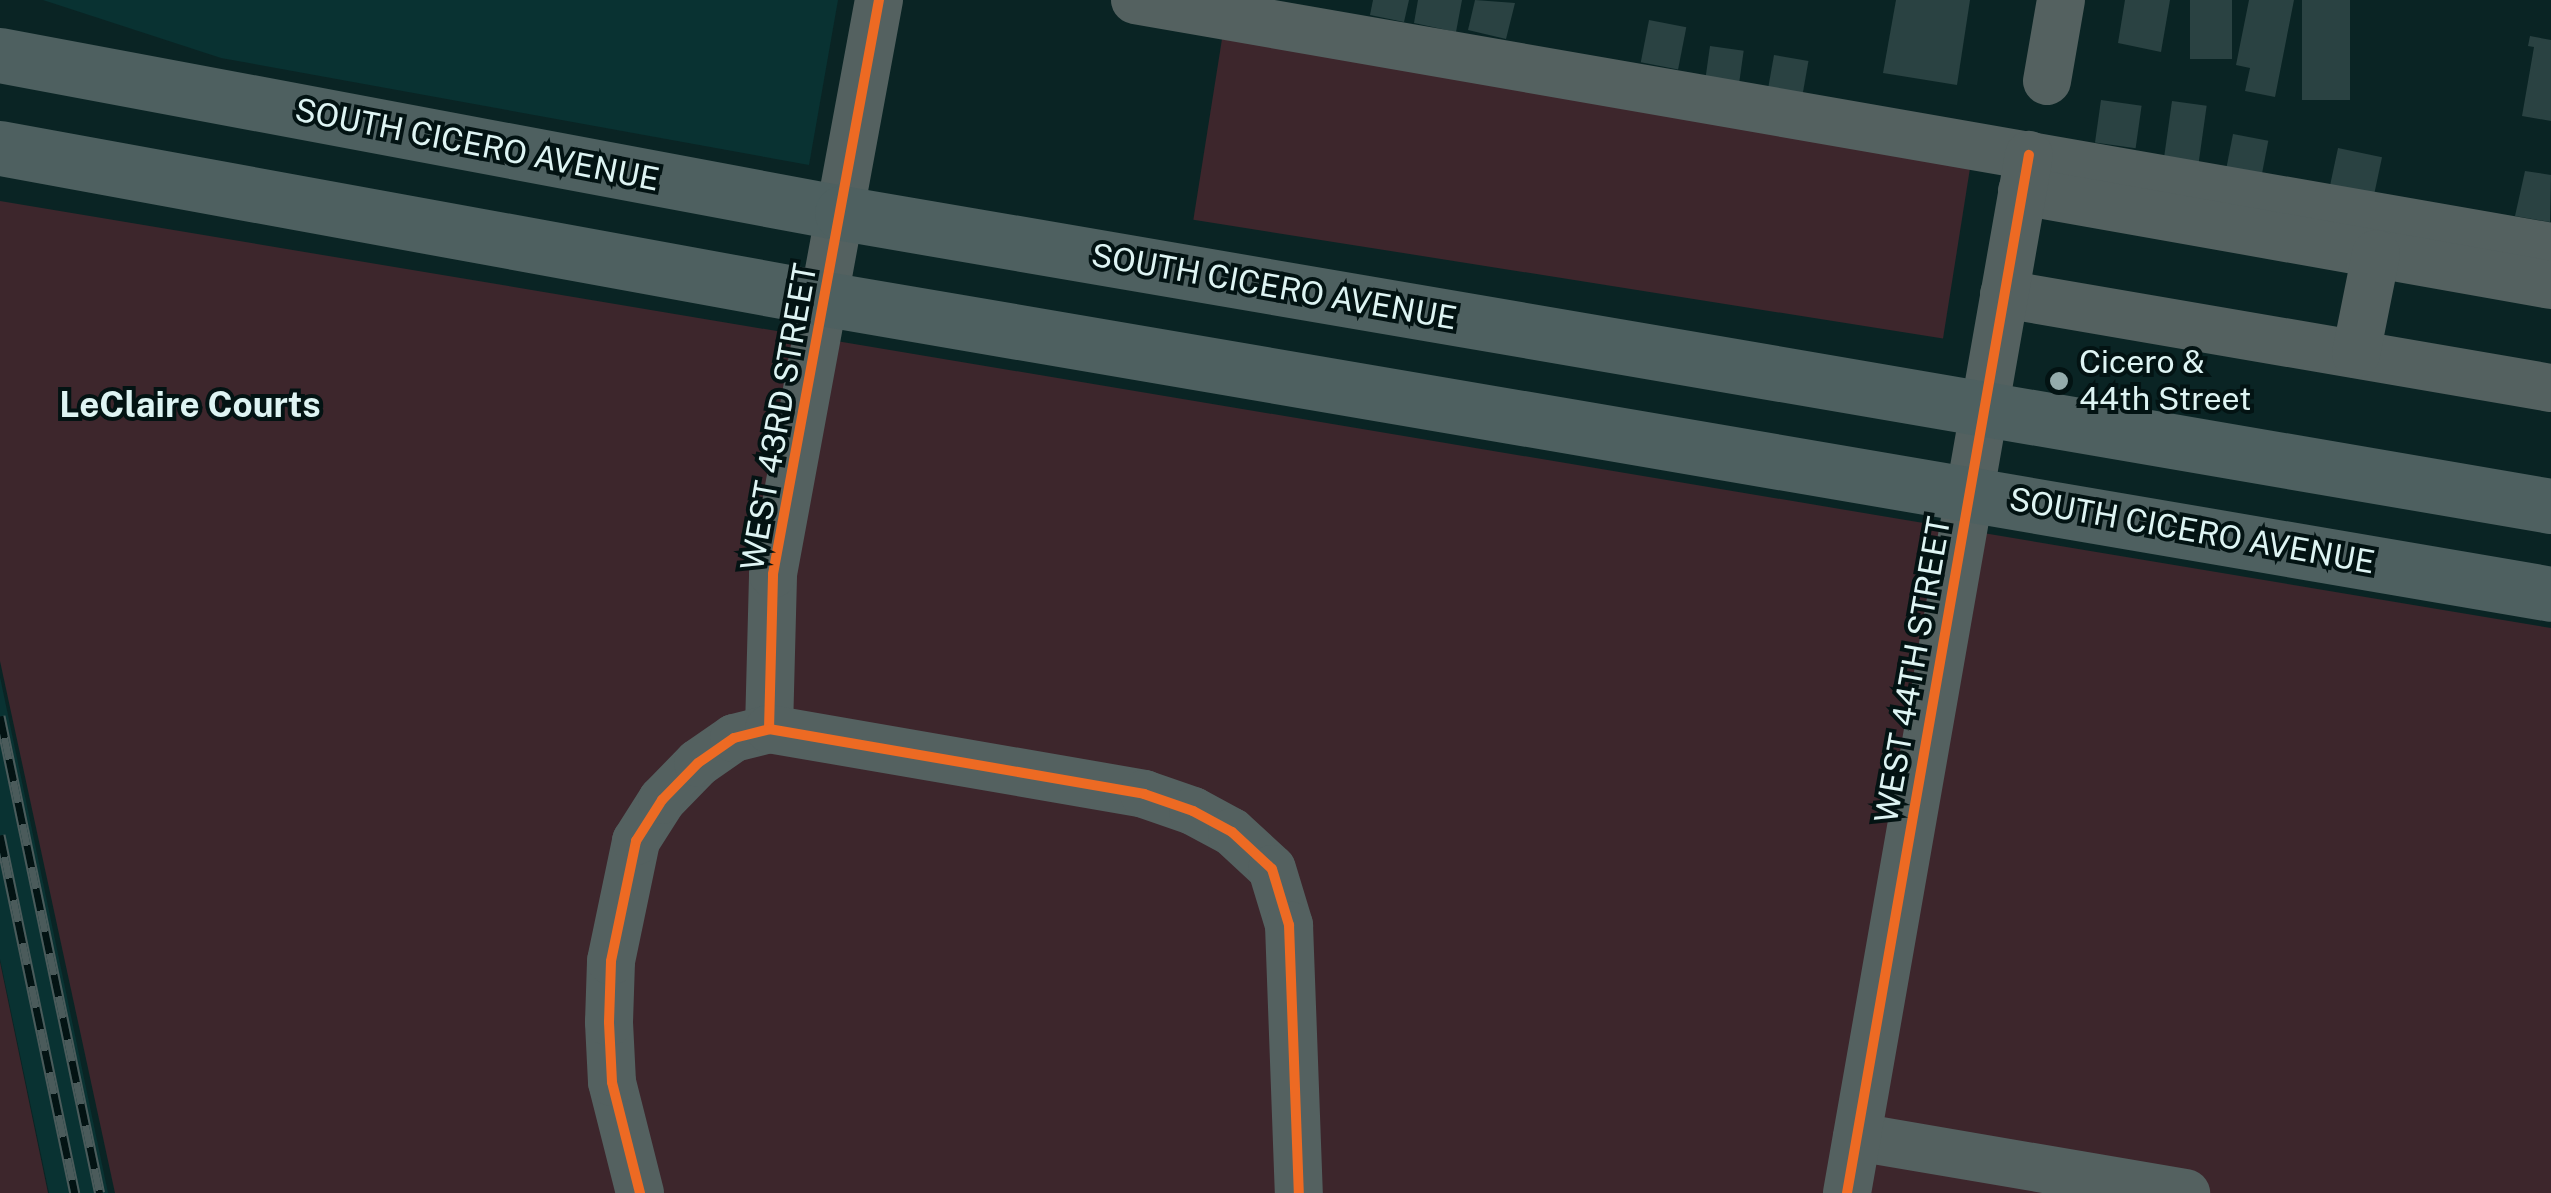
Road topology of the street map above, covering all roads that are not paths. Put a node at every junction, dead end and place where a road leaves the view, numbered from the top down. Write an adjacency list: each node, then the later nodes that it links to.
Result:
1 (880, 0): 8 (street, WEST 43RD STREET)
2 (1135, 0): 7 (street)
3 (2061, 0): 5 (street)
4 (0, 55): 8 (main road, SOUTH CICERO AVENUE)
5 (2047, 81)
6 (0, 148): 13 (main road, SOUTH CICERO AVENUE)
7 (2026, 173): 9 (street); 10 (street); 12 (street, WEST 44TH STREET)
8 (842, 213): 13 (street, WEST 43RD STREET); 16 (main road, SOUTH CICERO AVENUE)
9 (2551, 247)
10 (2376, 254): 11 (street); 14 (street)
11 (2551, 284)
12 (2004, 294): 14 (street); 16 (street, WEST 44TH STREET)
13 (826, 299): 17 (main road, SOUTH CICERO AVENUE); 20 (street, WEST 43RD STREET)
14 (2356, 354): 15 (street)
15 (2551, 388)
16 (1984, 409): 17 (street, WEST 44TH STREET); 18 (main road, SOUTH CICERO AVENUE)
17 (1970, 493): 19 (main road, SOUTH CICERO AVENUE); 21 (street, WEST 44TH STREET)
18 (2551, 506)
19 (2551, 594)
20 (770, 729): 22 (street); 23 (street)
21 (1857, 1137): 24 (street, WEST 44TH STREET); 25 (street)
22 (640, 1193)
23 (1299, 1193)
24 (1847, 1193)
25 (2186, 1193)

